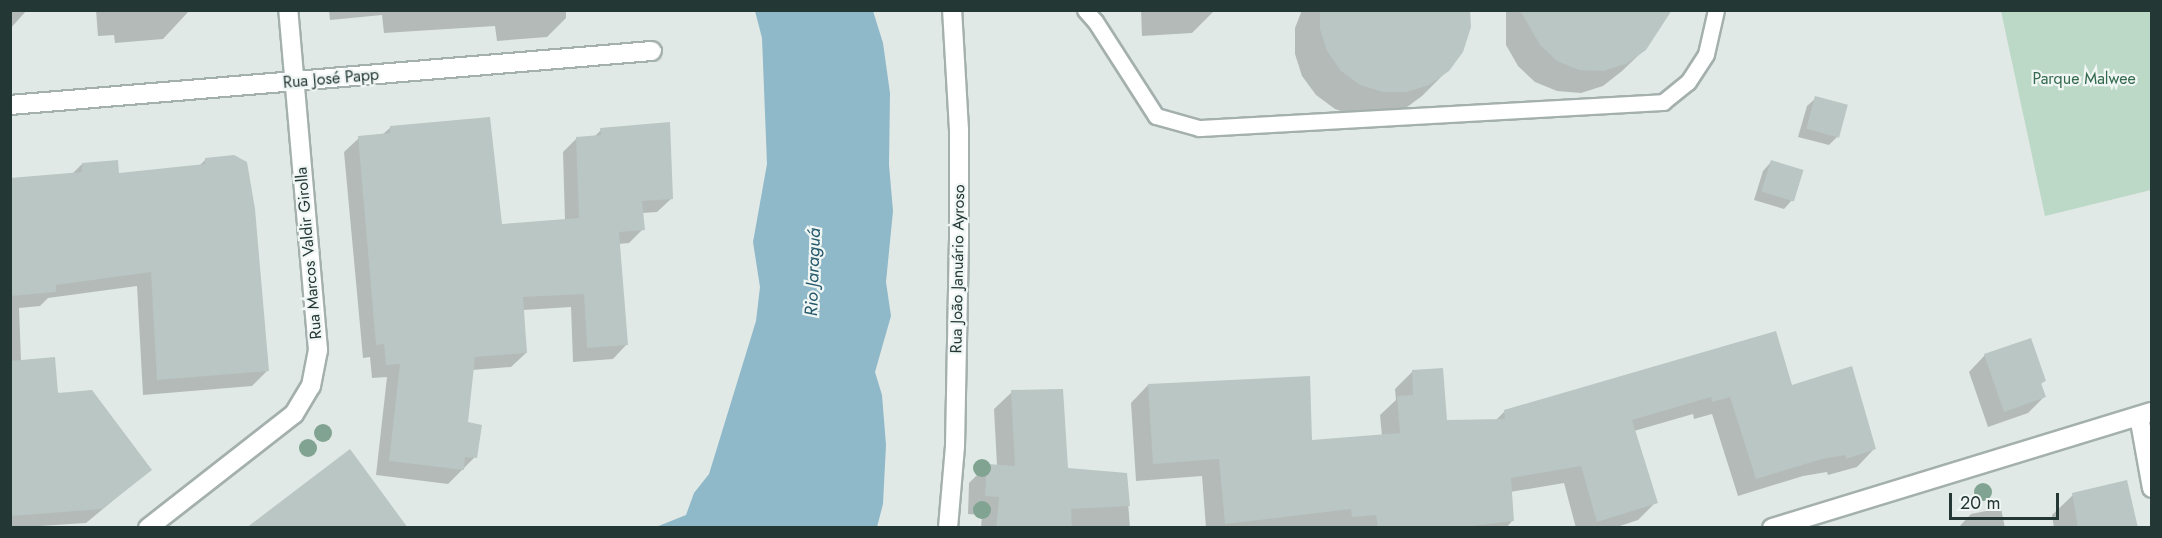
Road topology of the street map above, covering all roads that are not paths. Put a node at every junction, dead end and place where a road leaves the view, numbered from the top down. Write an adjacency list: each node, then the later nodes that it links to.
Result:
1 (288, 10): 7 (street, Rua Marcos Valdir Girolla)
2 (960, 10): 5 (lane)
3 (1085, 10): 4 (lane)
4 (1716, 10)
5 (952, 11): 12 (street, Rua João Januário Ayroso)
6 (652, 51): 7 (street, Rua José Papp)
7 (293, 82): 8 (street, Rua José Papp); 11 (street, Rua Marcos Valdir Girolla)
8 (10, 105)
9 (2145, 414): 10 (street); 13 (street)
10 (2151, 488)
11 (148, 528)
12 (948, 528)
13 (1772, 528)

